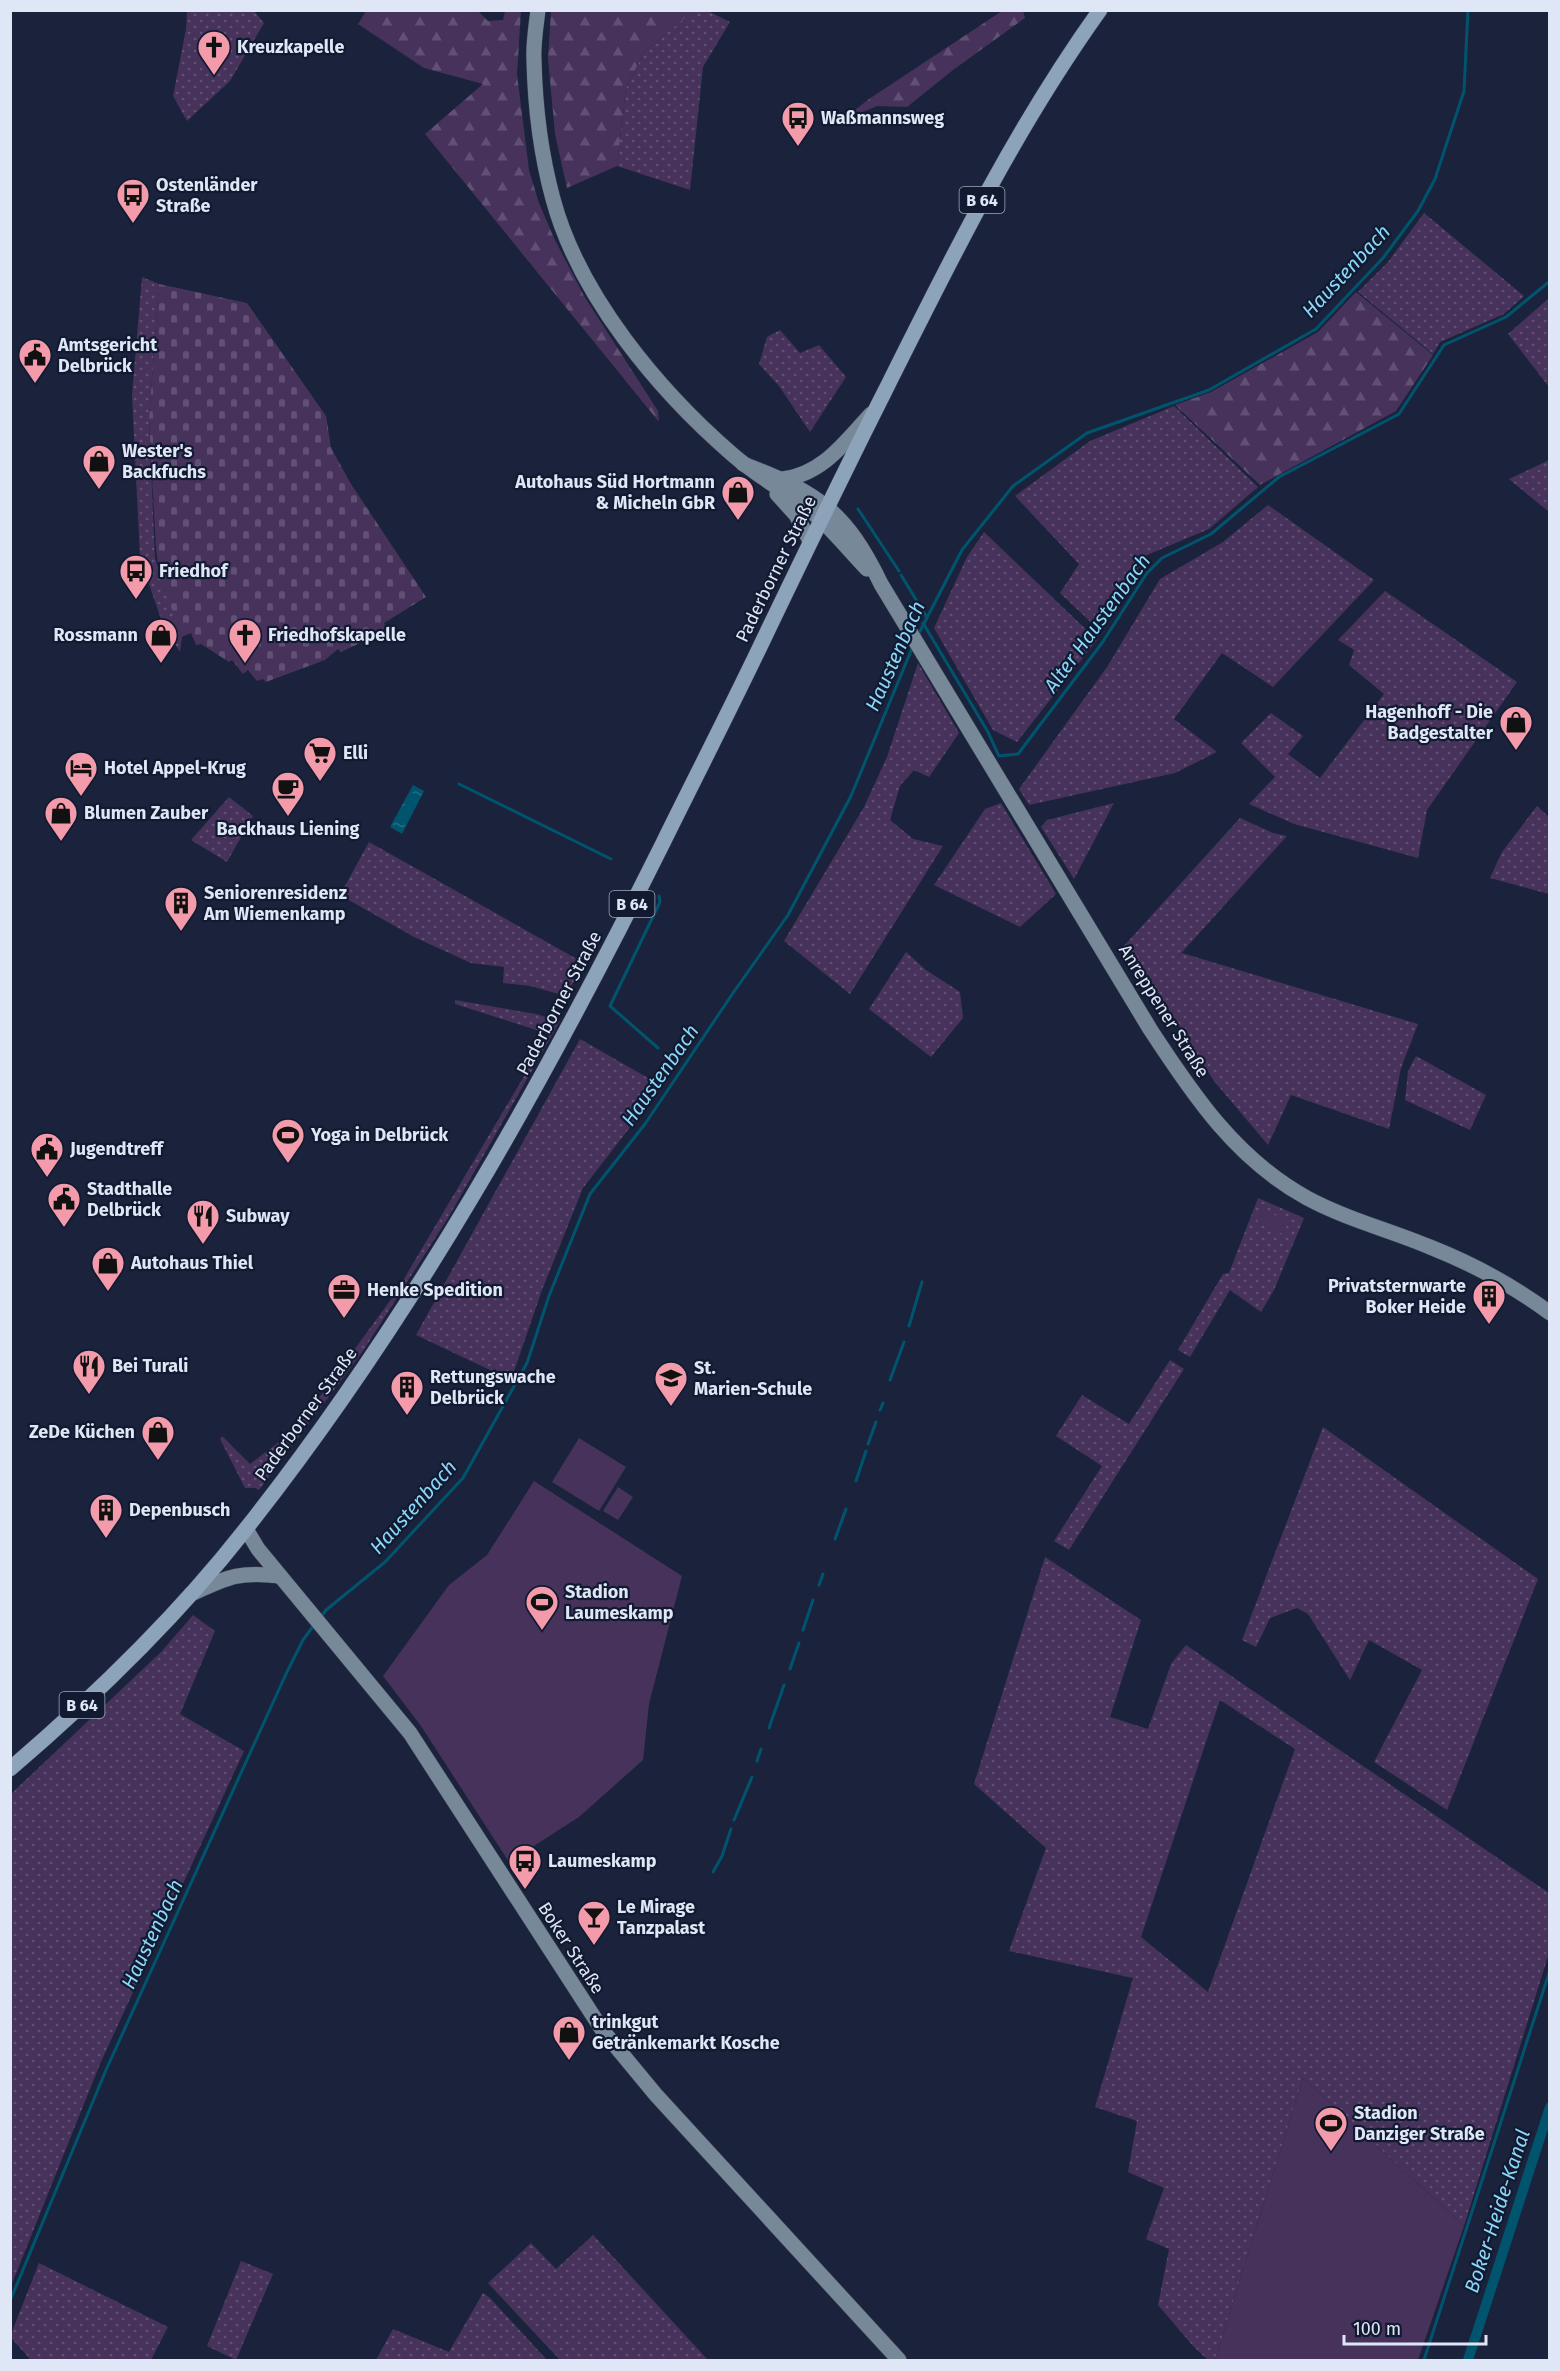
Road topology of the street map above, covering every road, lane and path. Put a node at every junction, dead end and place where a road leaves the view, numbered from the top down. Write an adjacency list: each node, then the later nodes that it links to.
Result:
1 (537, 10): 4 (main road)
2 (1100, 10): 3 (main road, Paderborner Straße / B 64)
3 (874, 412): 4 (main road); 5 (main road, Paderborner Straße / B 64)
4 (775, 481): 5 (main road, Anreppener Straße); 6 (main road)
5 (824, 513): 6 (main road, Paderborner Straße / B 64); 7 (main road, Anreppener Straße)
6 (810, 541): 8 (main road, Paderborner Straße / B 64)
7 (1550, 1313)
8 (246, 1529): 9 (main road, Boker Straße); 10 (main road, Paderborner Straße / B 64)
9 (280, 1576): 10 (main road); 12 (main road, Boker Straße)
10 (189, 1595): 11 (main road, Paderborner Straße / B 64)
11 (10, 1769)
12 (899, 2361)

